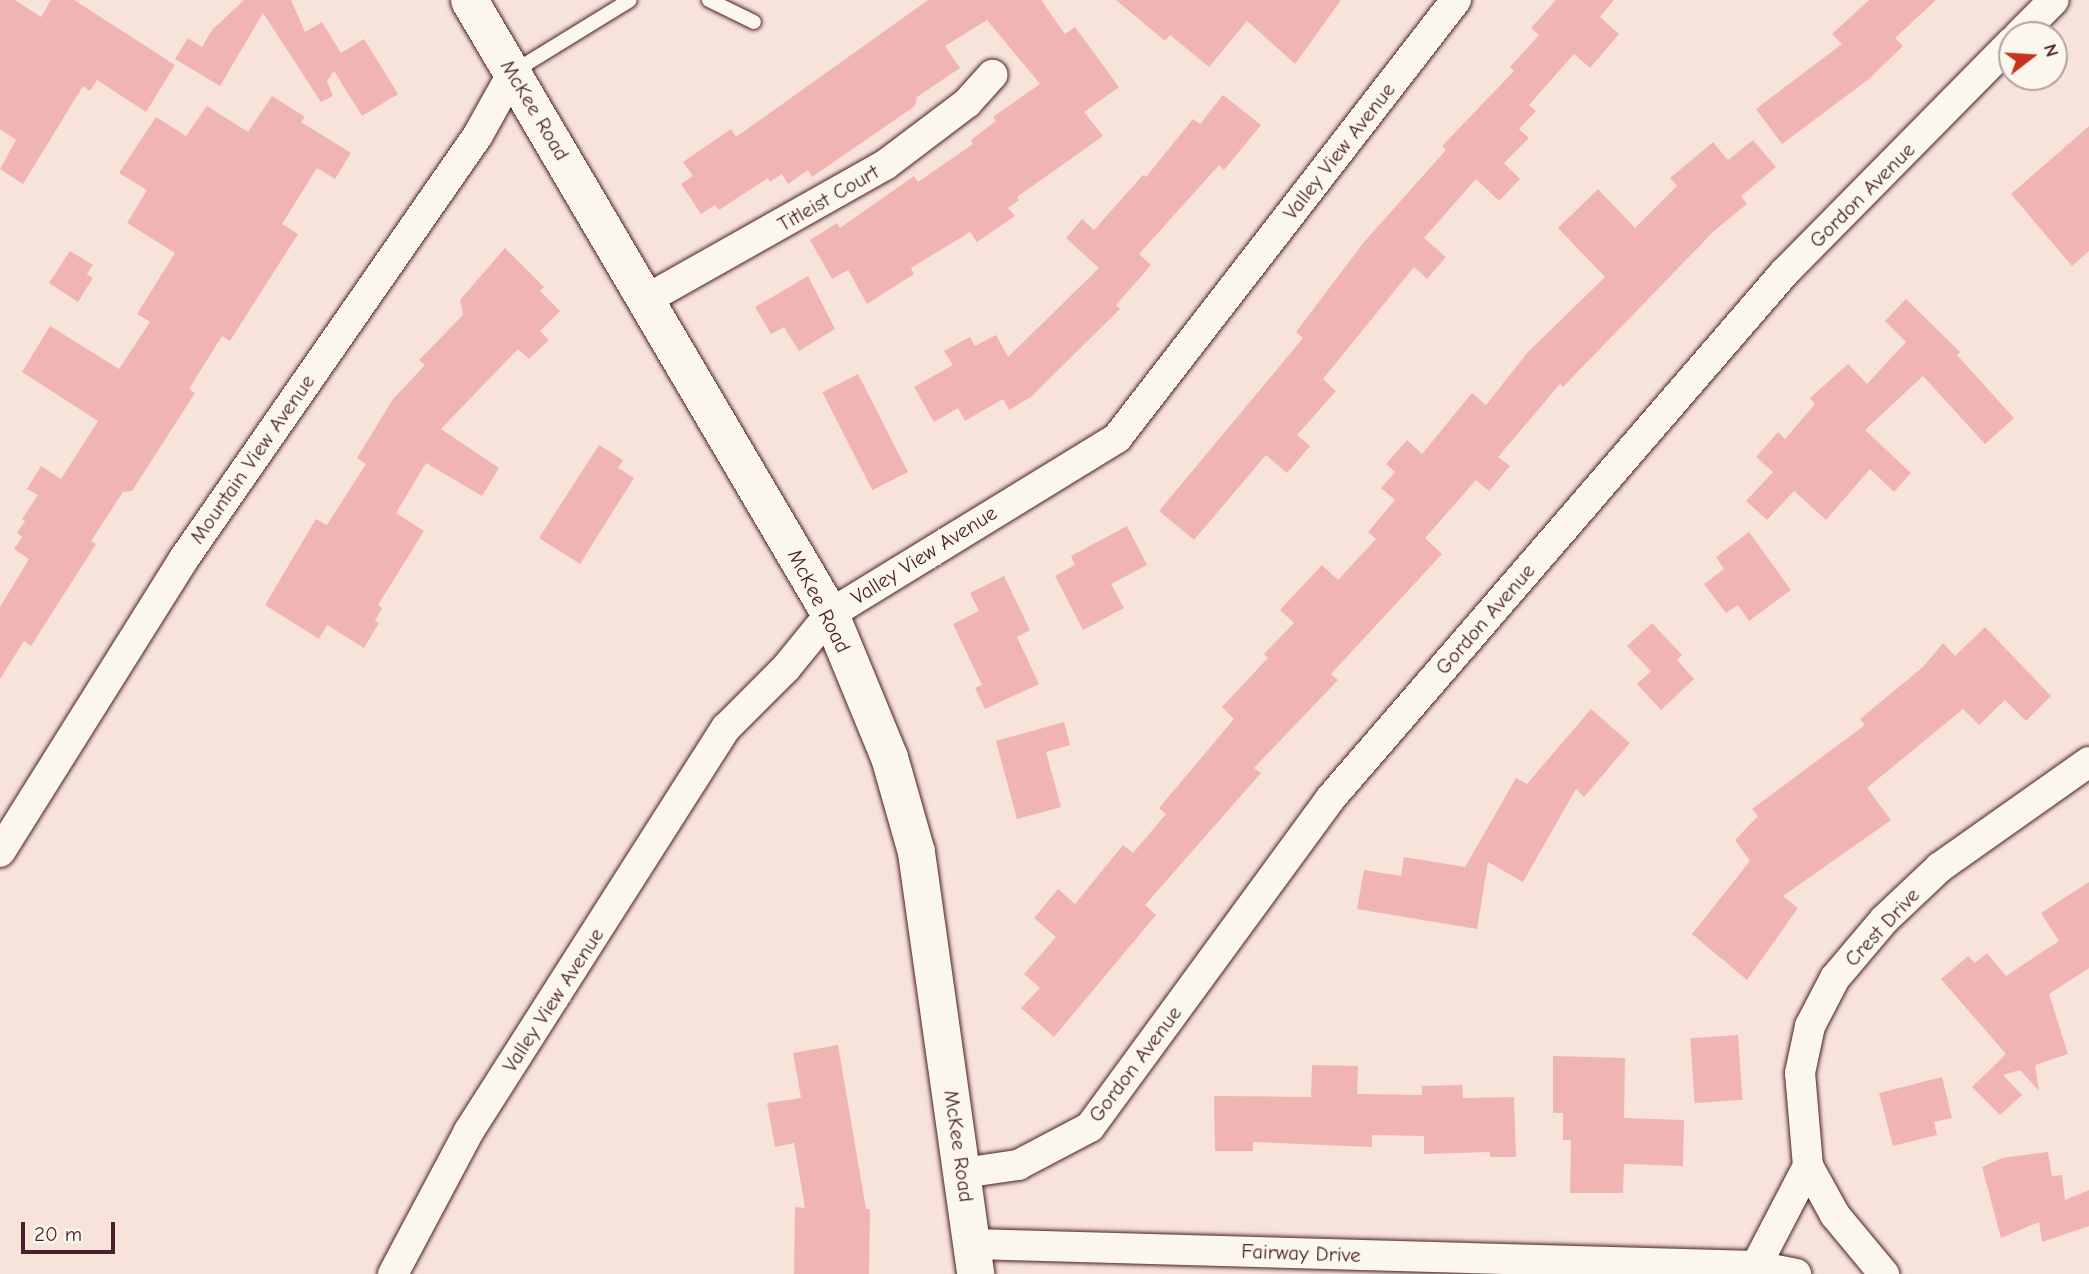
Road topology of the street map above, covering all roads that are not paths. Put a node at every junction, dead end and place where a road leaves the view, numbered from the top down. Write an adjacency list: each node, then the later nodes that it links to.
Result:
1 (469, 0): 9 (street, McKee Road)
2 (630, 0): 9 (lane)
3 (709, 0): 7 (lane)
4 (1456, 0): 12 (street, Valley View Avenue)
5 (2054, 0): 6 (street)
6 (2033, 21)
7 (754, 22)
8 (1998, 57): 16 (street, Gordon Avenue)
9 (513, 72): 11 (street, McKee Road); 14 (street, Mountain View Avenue)
10 (992, 75): 11 (street, Titleist Court)
11 (647, 299): 12 (street, McKee Road)
12 (830, 614): 16 (street, McKee Road); 20 (street, Valley View Avenue)
13 (2089, 762): 15 (street, Crest Drive)
14 (0, 852)
15 (1808, 1166): 18 (street); 22 (street, Crest Drive)
16 (963, 1173): 17 (street, McKee Road)
17 (974, 1259): 19 (street, Fairway Drive)
18 (1756, 1266): 19 (street, Fairway Drive); 21 (street, Fairway Drive)
19 (1714, 1270)
20 (393, 1274)
21 (1796, 1274)
22 (1884, 1274)

